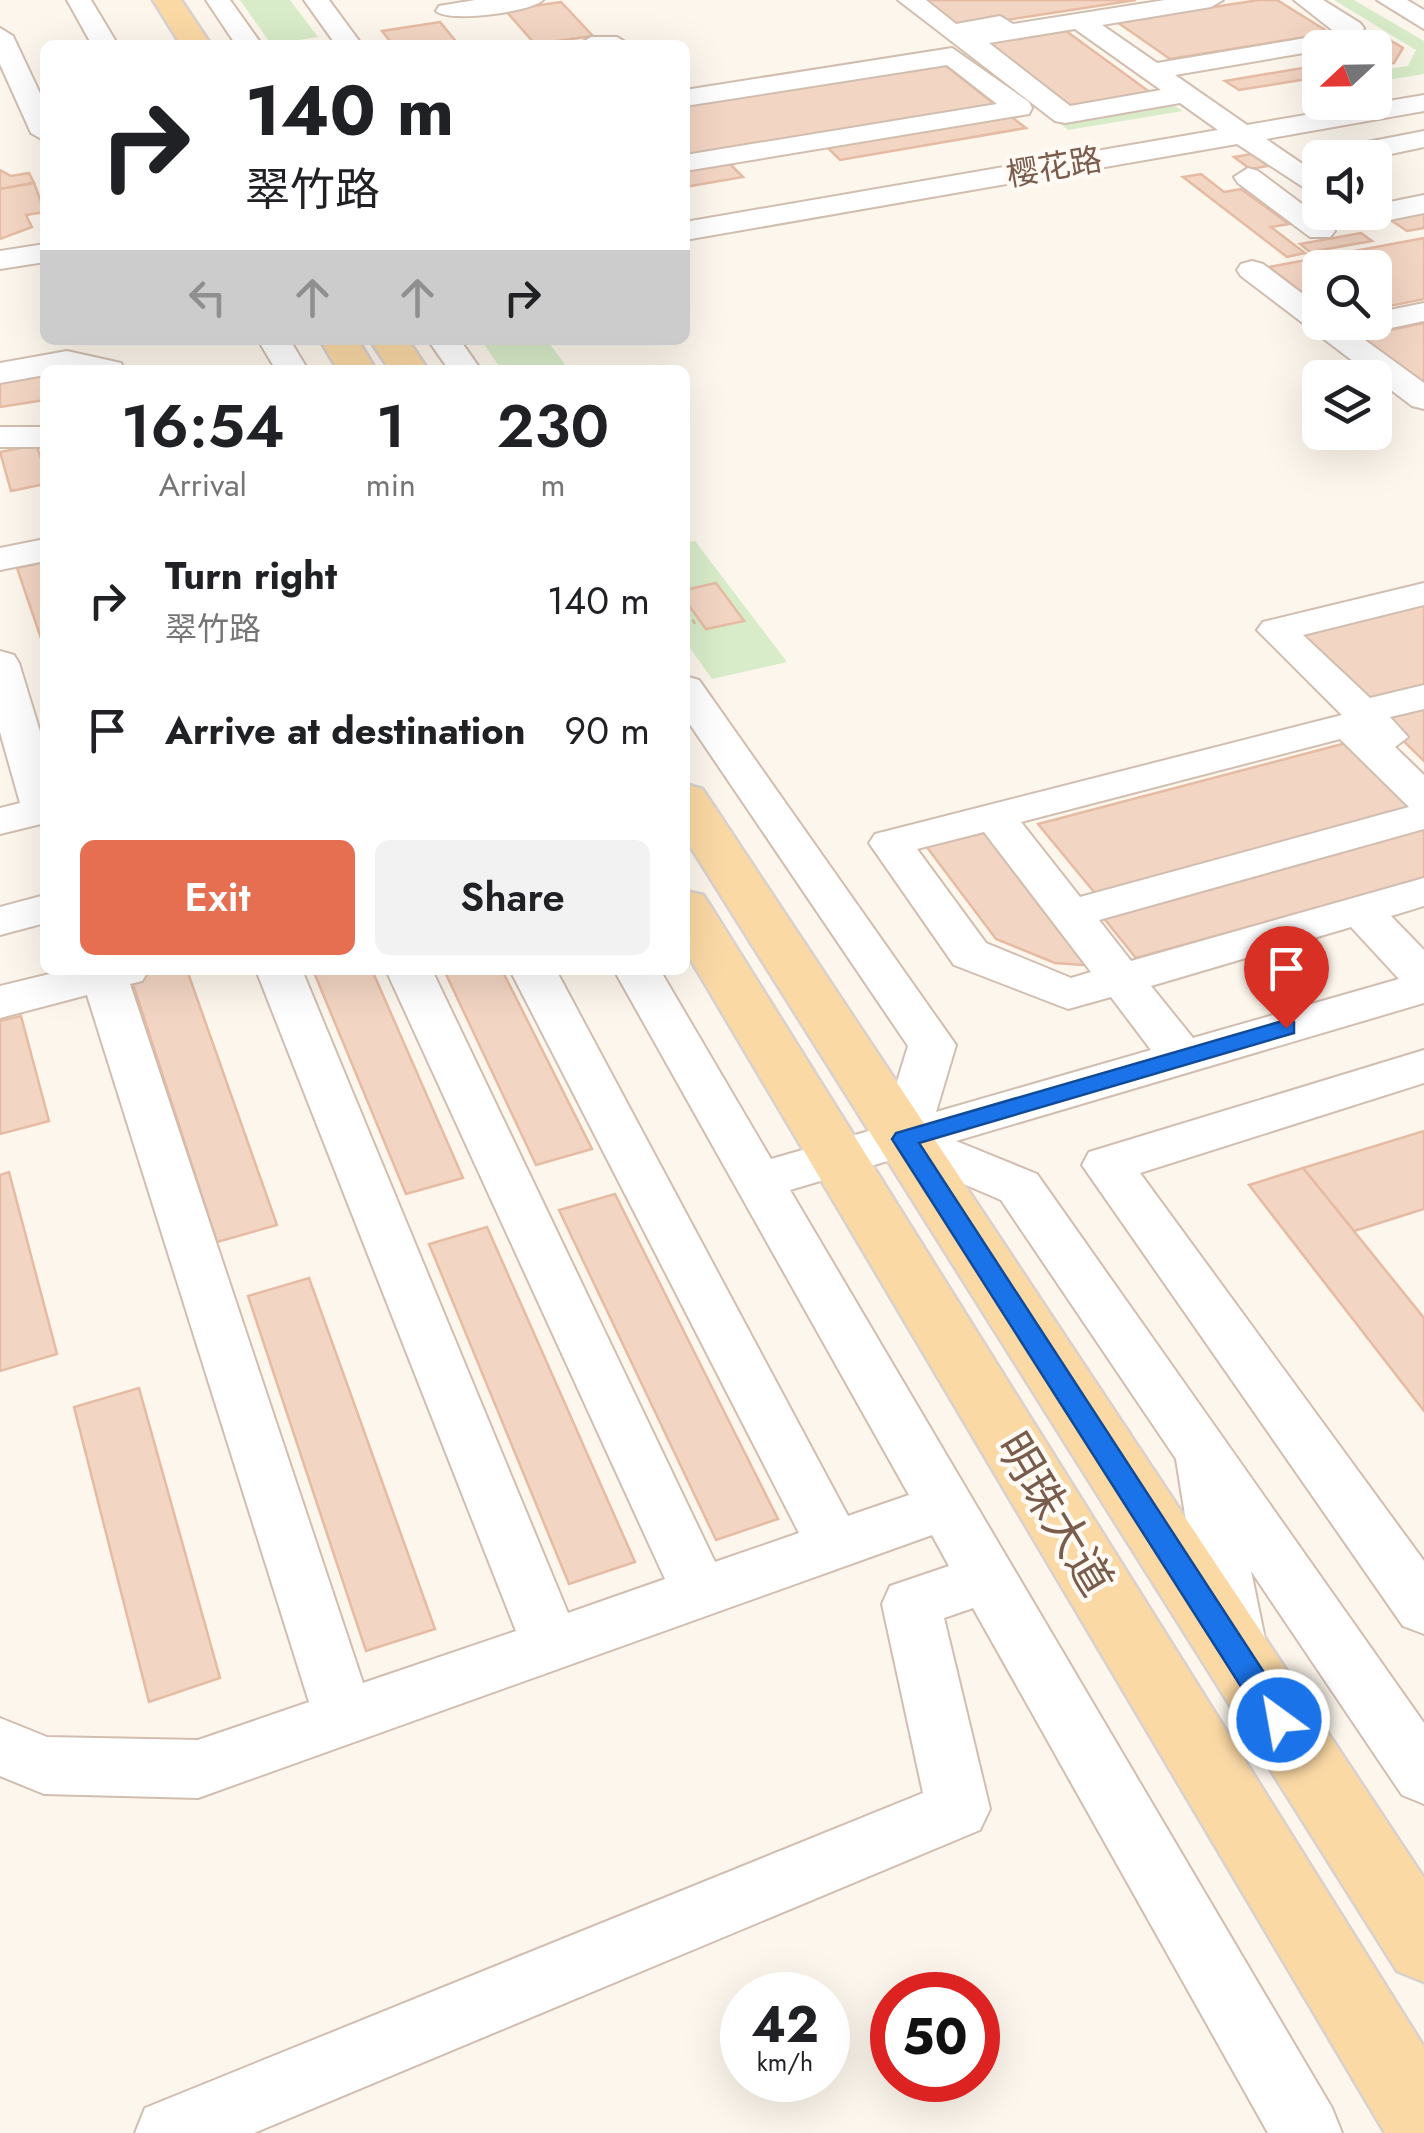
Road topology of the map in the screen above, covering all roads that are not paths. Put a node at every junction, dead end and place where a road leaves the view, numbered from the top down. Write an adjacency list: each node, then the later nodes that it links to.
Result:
1 (80, 0): 16 (street)
2 (218, 0): 18 (street)
3 (316, 0): 19 (street)
4 (531, 0): 10 (street)
5 (910, 0): 6 (street)
6 (1157, 0)
7 (1211, 0): 12 (street)
8 (1306, 0): 20 (street)
9 (1389, 0): 13 (street)
10 (444, 6): 14 (street)
11 (182, 18): 17 (street)
12 (1080, 21): 20 (street); 21 (street)
13 (1424, 21)
14 (468, 34)
15 (0, 36): 24 (street)
16 (102, 40)
17 (212, 40)
18 (246, 40)
19 (341, 40)
20 (1152, 72): 21 (street)
21 (1186, 94): 25 (street)
22 (690, 97): 29 (street)
23 (1424, 103): 25 (street, 樱花路)
24 (40, 123)
25 (1242, 134): 27 (street, 樱花路); 32 (street)
26 (1424, 140): 28 (street)
27 (1201, 142): 36 (street, 樱花路); 38 (street)
28 (1392, 146)
29 (745, 153): 30 (street); 36 (street)
30 (690, 162)
31 (1302, 162): 32 (street)
32 (1285, 165): 33 (street)
33 (1302, 177)
34 (1424, 204): 35 (street)
35 (1392, 210)
36 (803, 211): 37 (street, 樱花路)
37 (690, 231)
38 (1320, 231)
39 (40, 253): 40 (street)
40 (0, 260)
41 (1252, 270): 42 (street)
42 (1302, 308)
43 (1424, 312): 44 (street)
44 (1392, 318)
45 (1344, 340): 50 (street)
46 (0, 346): 47 (street)
47 (65, 346): 48 (street); 49 (street)
48 (100, 365)
49 (0, 373)
50 (1424, 399)
51 (0, 436): 52 (street)
52 (40, 437)
53 (40, 551): 54 (street)
54 (0, 559)
55 (1424, 594): 59 (street)
56 (0, 663): 61 (street)
57 (690, 695): 86 (street)
58 (1424, 697): 59 (street)
59 (1362, 712): 60 (street)
60 (1424, 772)
61 (40, 797)
62 (1424, 798): 65 (street)
63 (40, 811): 66 (street)
64 (1424, 816): 72 (street)
65 (994, 817): 72 (street); 81 (street)
66 (0, 820)
67 (690, 822): 69 (main road, 明珠大道)
68 (1424, 892): 70 (street)
69 (709, 908): 86 (main road, 明珠大道); 87 (main road, 明珠大道)
70 (1361, 910): 80 (street); 81 (street)
71 (40, 911): 73 (street)
72 (1070, 914): 81 (street)
73 (0, 920)
74 (107, 975): 83 (street)
75 (116, 975): 97 (street)
76 (281, 975): 95 (street)
77 (412, 975): 93 (street)
78 (536, 975): 91 (street)
79 (640, 975): 88 (street)
80 (1424, 977)
81 (1121, 980): 84 (street)
82 (1424, 988): 84 (street)
83 (0, 1002)
84 (1183, 1058): 86 (street)
85 (1424, 1066): 94 (street)
86 (904, 1139): 87 (street); 89 (street); 96 (main road, 明珠大道)
87 (838, 1158): 88 (street); 102 (main road, 明珠大道)
88 (759, 1181): 90 (street)
89 (1198, 1448): 96 (street); 99 (street)
90 (946, 1506): 91 (street); 92 (street)
91 (834, 1545): 93 (street)
92 (988, 1578): 103 (street); 104 (street)
93 (700, 1592): 95 (street)
94 (1424, 1608)
95 (551, 1645): 97 (street)
96 (1238, 1657): 100 (main road, 明珠大道)
97 (344, 1718): 98 (street)
98 (0, 1746)
99 (1424, 1775)
100 (1402, 1893): 101 (main road, 明珠大道)
101 (1424, 1945)
102 (1424, 2122)
103 (170, 2133)
104 (1307, 2133)

